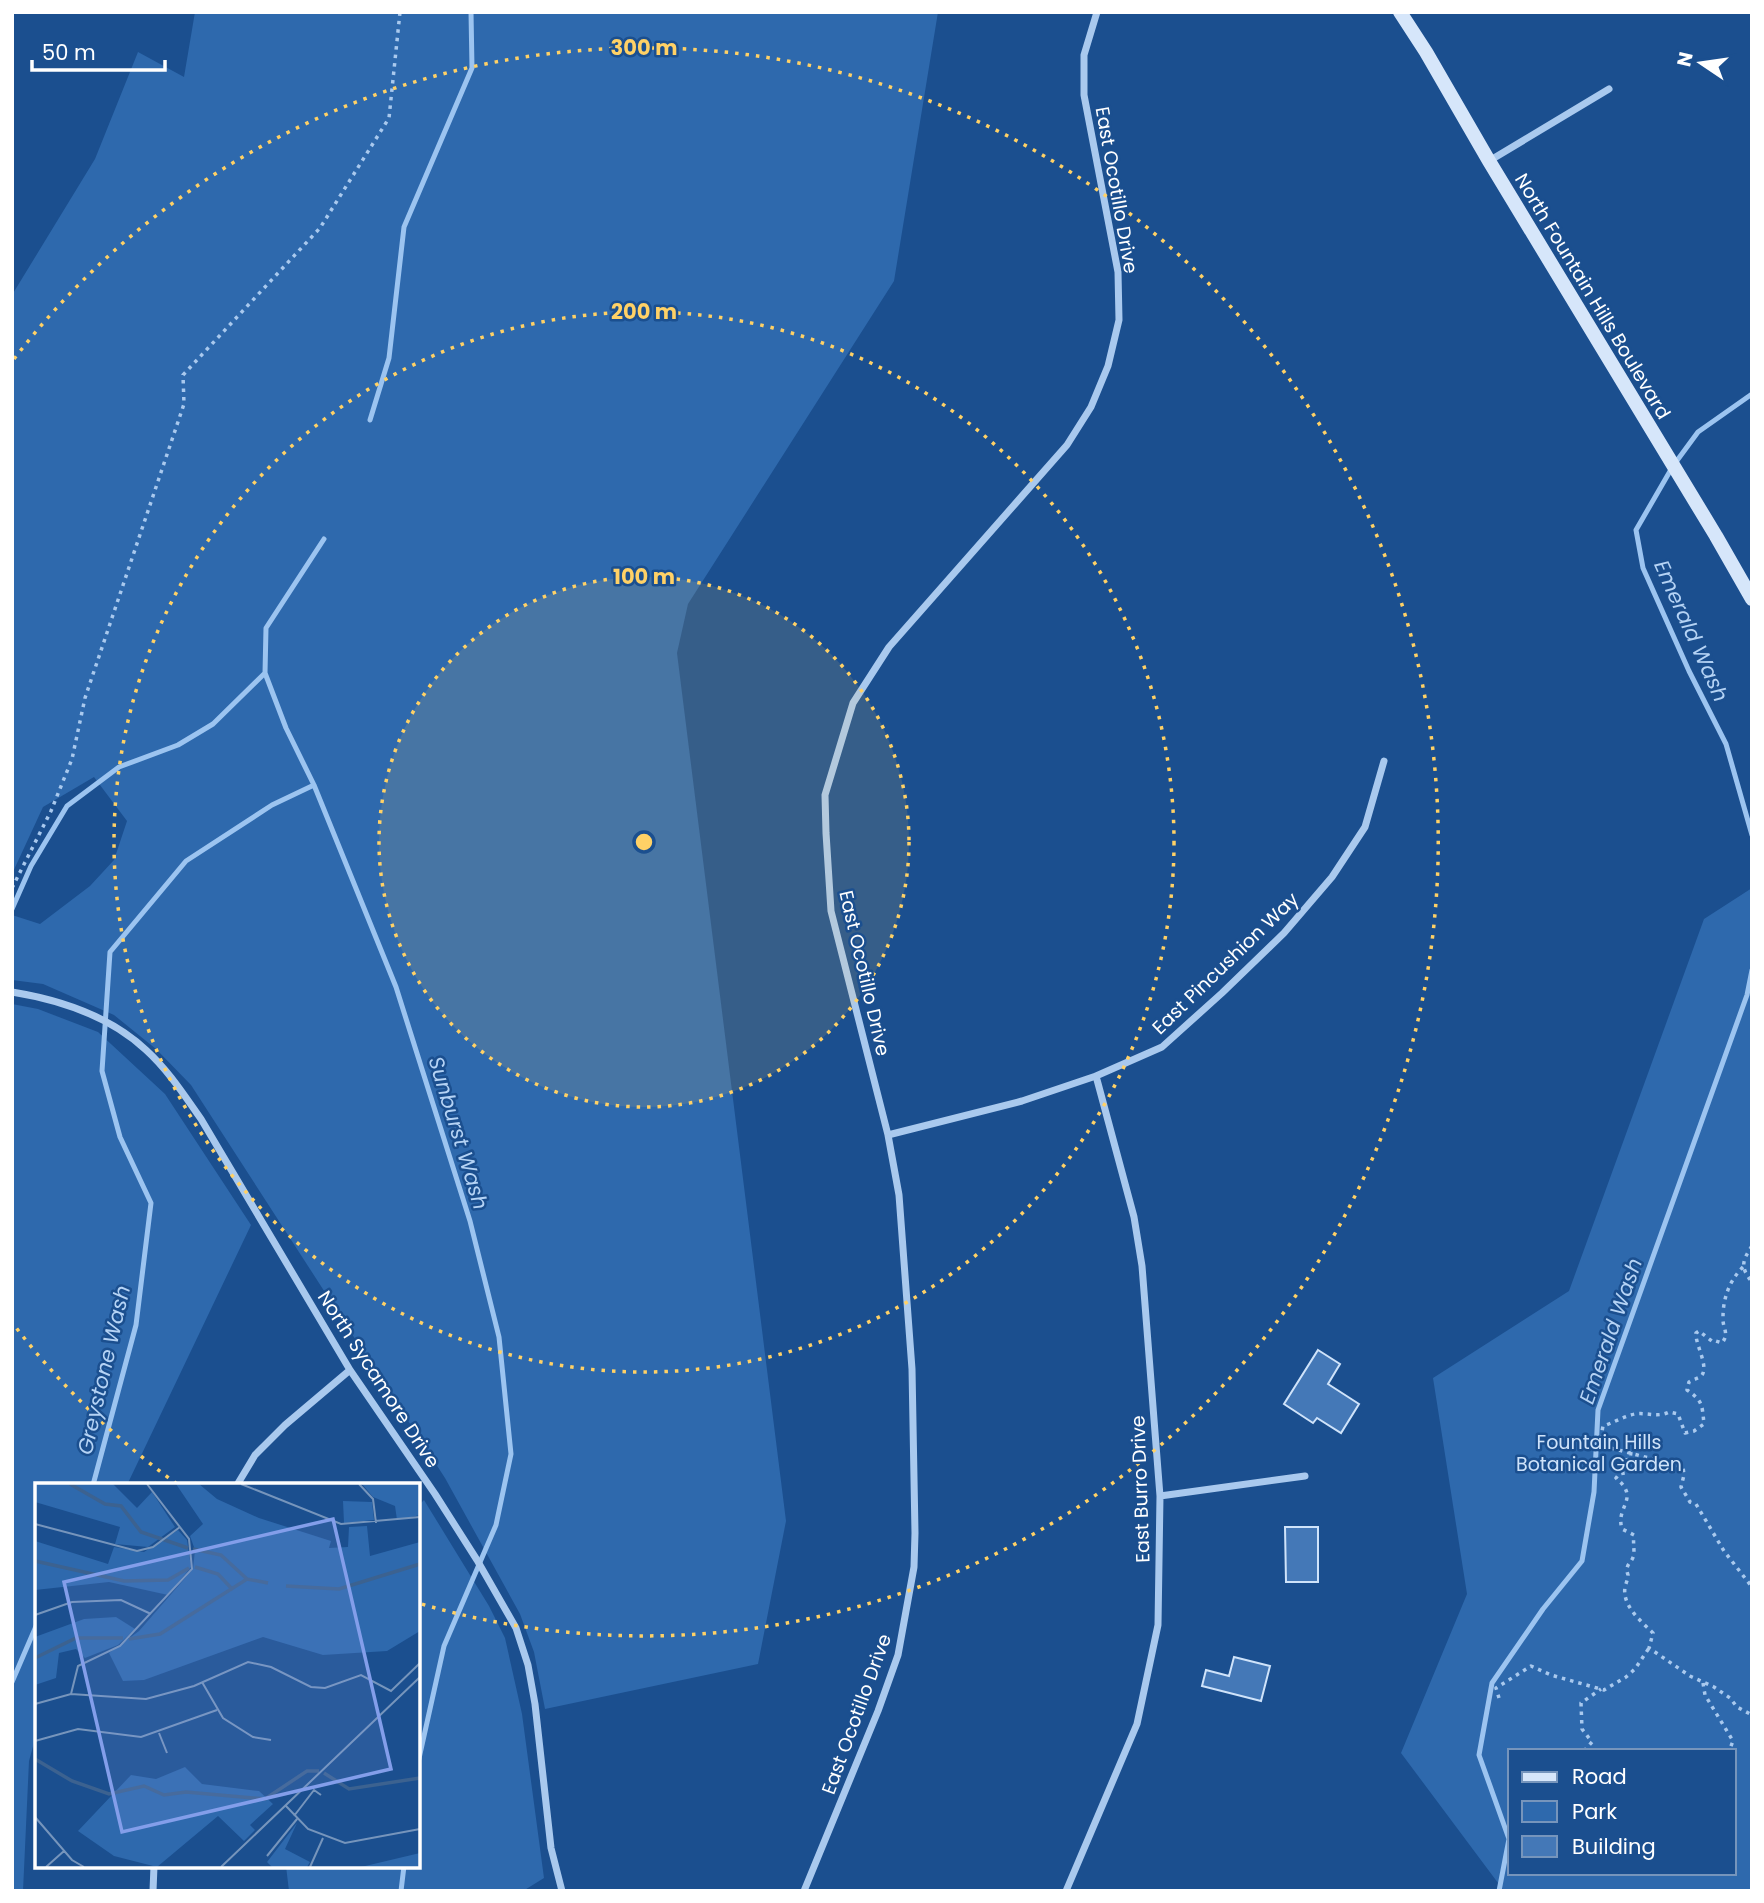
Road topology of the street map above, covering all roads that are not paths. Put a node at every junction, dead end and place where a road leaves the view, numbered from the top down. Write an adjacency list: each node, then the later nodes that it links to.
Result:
1 (1097, 12): 9 (street, East Ocotillo Drive)
2 (1400, 12): 4 (main road, North Fountain Hills Boulevard)
3 (1609, 89): 4 (street)
4 (1489, 161): 5 (main road, North Fountain Hills Boulevard)
5 (1752, 599)
6 (1384, 761): 8 (street, East Pincushion Way)
7 (12, 992): 10 (street, North Sycamore Drive)
8 (1096, 1076): 9 (street, East Pincushion Way); 13 (street, East Burro Drive)
9 (888, 1135): 17 (street, East Ocotillo Drive)
10 (350, 1370): 12 (street); 16 (street, North Sycamore Drive)
11 (1305, 1476): 13 (street)
12 (238, 1483)
13 (1160, 1496): 18 (street, East Burro Drive)
14 (154, 1868): 15 (street)
15 (153, 1891)
16 (562, 1891)
17 (804, 1891)
18 (1066, 1891)

